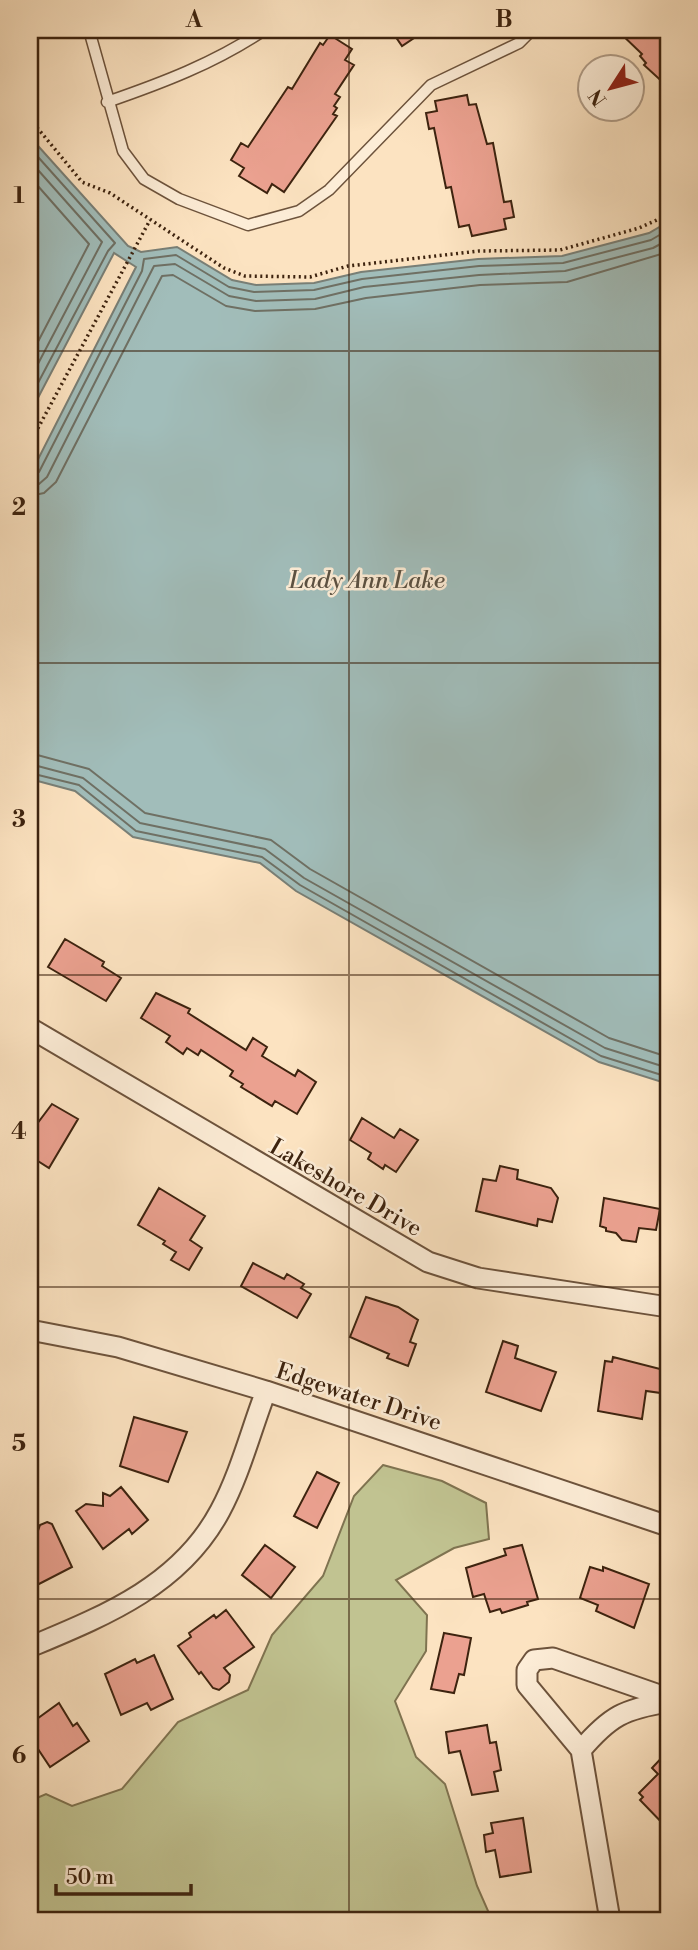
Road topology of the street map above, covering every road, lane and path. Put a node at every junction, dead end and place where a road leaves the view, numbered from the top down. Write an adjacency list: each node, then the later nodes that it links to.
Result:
1 (89, 30): 4 (lane)
2 (264, 30): 4 (lane)
3 (532, 30): 4 (lane)
4 (107, 102)
5 (30, 119): 7 (path)
6 (668, 215): 7 (path)
7 (150, 220): 8 (path)
8 (30, 443)
9 (30, 1028): 10 (street, Lakeshore Drive)
10 (668, 1307)
11 (30, 1331): 12 (street, Edgewater Drive)
12 (266, 1391): 13 (street, Edgewater Drive); 14 (street)
13 (668, 1525)
14 (30, 1647)
15 (668, 1700): 16 (street); 16 (street)
16 (581, 1750): 17 (street)
17 (610, 1920)

